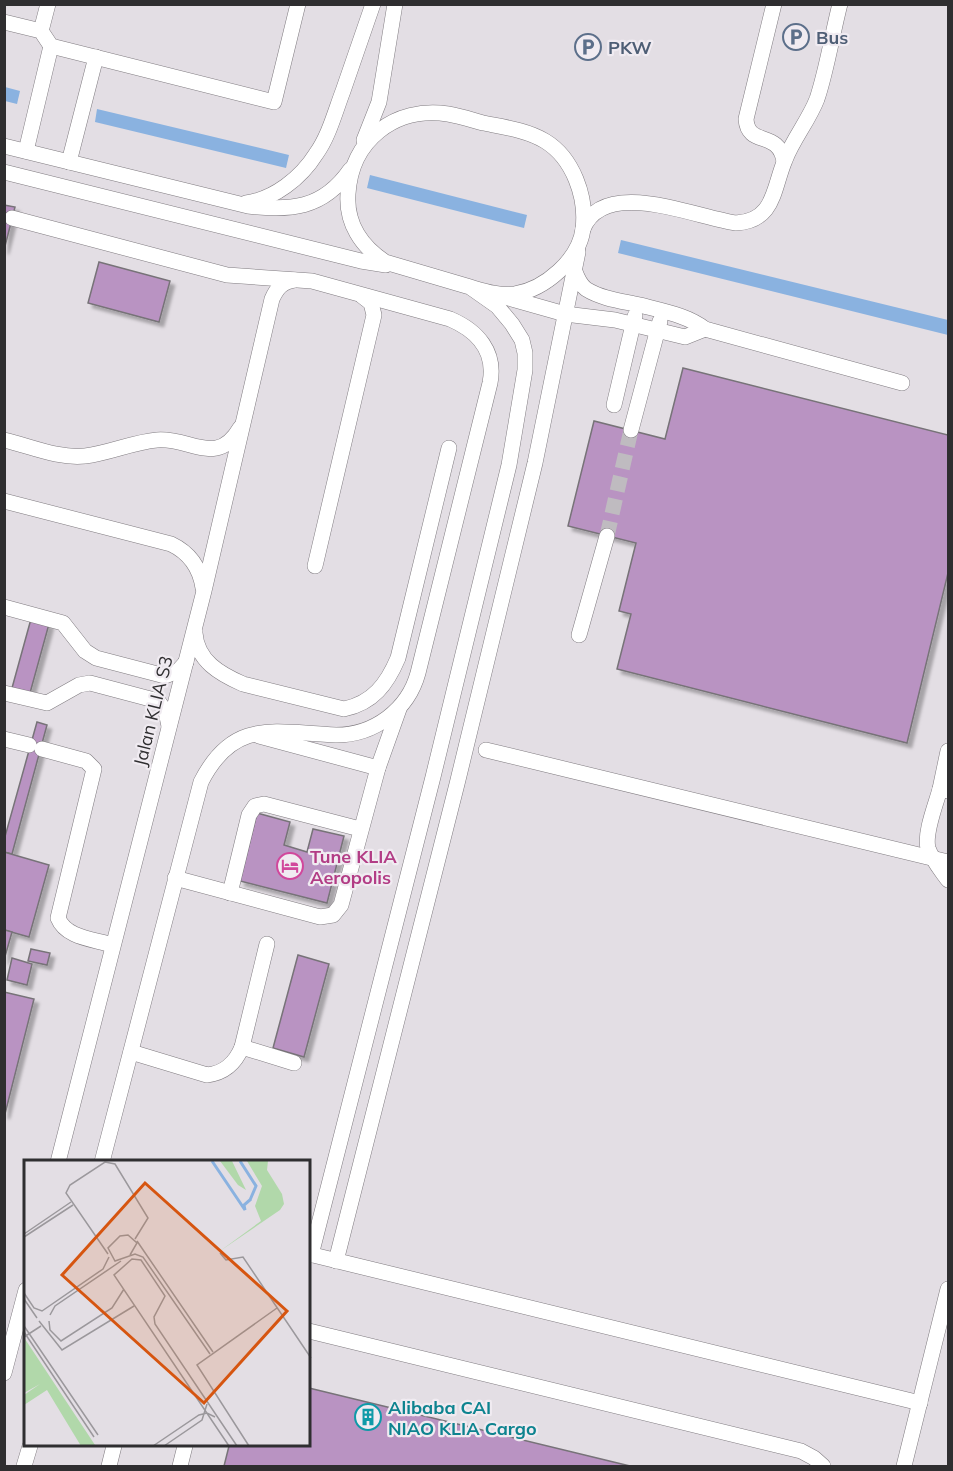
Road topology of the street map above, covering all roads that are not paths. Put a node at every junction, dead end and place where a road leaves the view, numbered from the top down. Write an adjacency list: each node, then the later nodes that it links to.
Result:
1 (48, 4): 8 (street)
2 (298, 4): 10 (street)
3 (373, 4): 17 (street)
4 (395, 4): 13 (street)
5 (774, 4): 14 (street)
6 (840, 4): 14 (street)
7 (4, 22): 8 (street)
8 (41, 31): 9 (street)
9 (51, 46): 10 (street); 12 (street)
10 (96, 57): 15 (street)
11 (4, 146): 12 (street)
12 (26, 152): 15 (street)
13 (357, 157): 17 (street); 19 (street); 20 (street)
14 (784, 161): 19 (street)
15 (69, 162): 17 (street)
16 (4, 172): 20 (street)
17 (228, 201)
18 (12, 218): 22 (street)
19 (582, 235): 21 (street); 24 (street)
20 (401, 268): 23 (street)
21 (574, 269): 26 (street); 28 (street)
22 (294, 279): 25 (street); 34 (street, Jalan KLIA S3)
23 (470, 287): 24 (street); 68 (street)
24 (494, 293): 28 (street)
25 (359, 294): 40 (street); 47 (street)
26 (639, 305): 27 (street); 29 (street)
27 (664, 313): 30 (street); 31 (street)
28 (565, 314): 29 (street); 69 (street)
29 (633, 324): 31 (street); 33 (street)
30 (705, 328): 31 (street); 32 (street)
31 (657, 330): 35 (street)
32 (902, 383)
33 (614, 405)
34 (244, 418): 36 (street); 41 (street, Jalan KLIA S3)
35 (631, 430)
36 (4, 440)
37 (449, 448): 43 (street)
38 (4, 501): 41 (street)
39 (607, 536): 44 (street)
40 (315, 566)
41 (204, 591): 43 (street, Jalan KLIA S3)
42 (4, 607): 45 (street)
43 (196, 622): 45 (street, Jalan KLIA S3)
44 (579, 635)
45 (186, 662): 48 (street, Jalan KLIA S3)
46 (4, 693): 48 (street)
47 (399, 709): 49 (street); 53 (street)
48 (169, 726): 62 (street, Jalan KLIA S3)
49 (253, 735): 53 (street); 58 (street)
50 (4, 739): 62 (street)
51 (486, 750): 56 (street)
52 (948, 751): 54 (street)
53 (378, 768): 55 (street)
54 (944, 790): 56 (street)
55 (360, 829): 60 (street); 60 (street)
56 (933, 858): 57 (street); 59 (street)
57 (948, 862)
58 (175, 878): 60 (street); 64 (street)
59 (948, 880)
60 (230, 893)
61 (267, 944): 63 (street)
62 (112, 945): 66 (street, Jalan KLIA S3)
63 (242, 1047): 64 (street); 65 (street)
64 (131, 1052): 67 (street)
65 (294, 1063)
66 (58, 1160)
67 (103, 1160)
68 (310, 1255): 69 (street)
69 (336, 1261): 74 (street)
70 (948, 1288): 74 (street)
71 (24, 1298): 73 (street)
72 (310, 1331): 81 (street)
73 (4, 1373)
74 (920, 1403): 82 (street)
75 (30, 1447): 78 (street)
76 (114, 1447): 79 (street)
77 (185, 1447): 80 (street)
78 (24, 1467)
79 (109, 1467)
80 (180, 1467)
81 (823, 1467)
82 (904, 1467)

